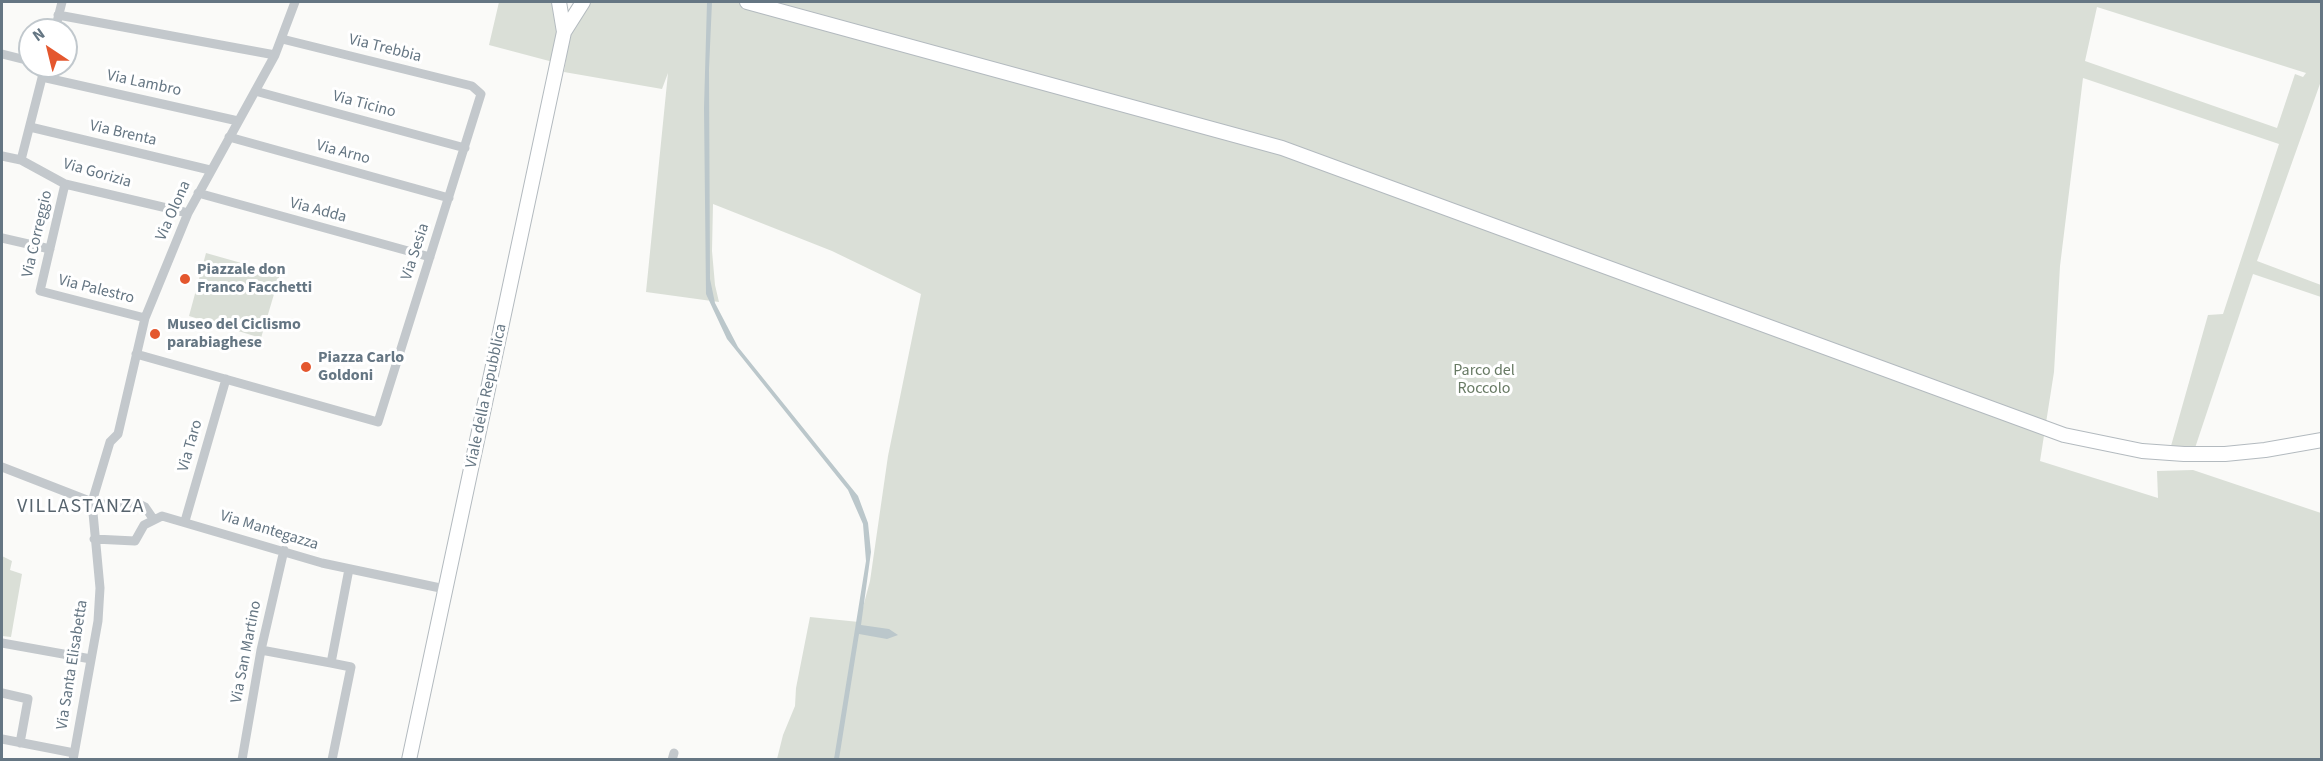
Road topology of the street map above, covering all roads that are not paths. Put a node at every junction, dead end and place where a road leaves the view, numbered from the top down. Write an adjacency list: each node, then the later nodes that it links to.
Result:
1 (62, 2): 6 (street)
2 (295, 2): 9 (street, Via Olona)
3 (559, 2): 8 (main road)
4 (583, 2): 8 (main road)
5 (747, 2): 35 (main road)
6 (58, 15): 7 (street); 11 (street)
7 (57, 18)
8 (564, 32): 43 (main road, Viale della Repubblica)
9 (282, 39): 11 (street, Via Olona); 15 (street, Via Trebbia)
10 (2, 54): 12 (street)
11 (275, 55): 16 (street, Via Olona)
12 (18, 58)
13 (42, 78): 18 (street)
14 (46, 78): 17 (street, Via Lambro)
15 (479, 90): 20 (street, Via Sesia)
16 (255, 91): 17 (street, Via Olona); 20 (street, Via Ticino)
17 (238, 121): 19 (street, Via Olona)
18 (30, 127): 22 (street); 23 (street, Via Brenta)
19 (229, 137): 23 (street, Via Olona); 26 (street, Via Arno)
20 (465, 148): 26 (street, Via Sesia)
21 (2, 156): 22 (street, Via Gorizia)
22 (21, 160): 24 (street, Via Gorizia)
23 (210, 170): 25 (street, Via Olona)
24 (66, 184): 27 (street, Via Gorizia); 29 (street, Via Correggio)
25 (198, 193): 27 (street, Via Olona); 30 (street, Via Adda)
26 (449, 198): 30 (street, Via Sesia)
27 (188, 213): 32 (street, Via Olona)
28 (2, 238): 29 (street)
29 (50, 249): 31 (street, Via Correggio)
30 (430, 257): 34 (street, Via Sesia)
31 (40, 291): 32 (street, Via Palestro)
32 (146, 318): 33 (street, Via Olona)
33 (136, 354): 34 (street); 37 (street, Via Olona)
34 (226, 379): 39 (street, Via Taro)
35 (2322, 440)
36 (2, 466): 37 (street)
37 (92, 502): 38 (street); 40 (street, Via Santa Elisabetta)
38 (154, 520): 39 (street, Via Mantegazza); 40 (street)
39 (185, 521): 41 (street, Via Mantegazza)
40 (94, 539): 46 (street, Via Santa Elisabetta)
41 (284, 550): 42 (street, Via Mantegazza); 45 (street, Via San Martino)
42 (349, 569): 43 (street, Via Mantegazza); 47 (street)
43 (445, 590): 54 (main road, Viale della Repubblica)
44 (2, 643): 46 (street)
45 (261, 650): 47 (street); 52 (street, Via San Martino)
46 (91, 659): 51 (street, Via Santa Elisabetta)
47 (331, 663): 53 (street)
48 (2, 693): 50 (street)
49 (2, 739): 50 (street)
50 (20, 743): 51 (street)
51 (74, 756)
52 (242, 759)
53 (332, 759)
54 (409, 759)

